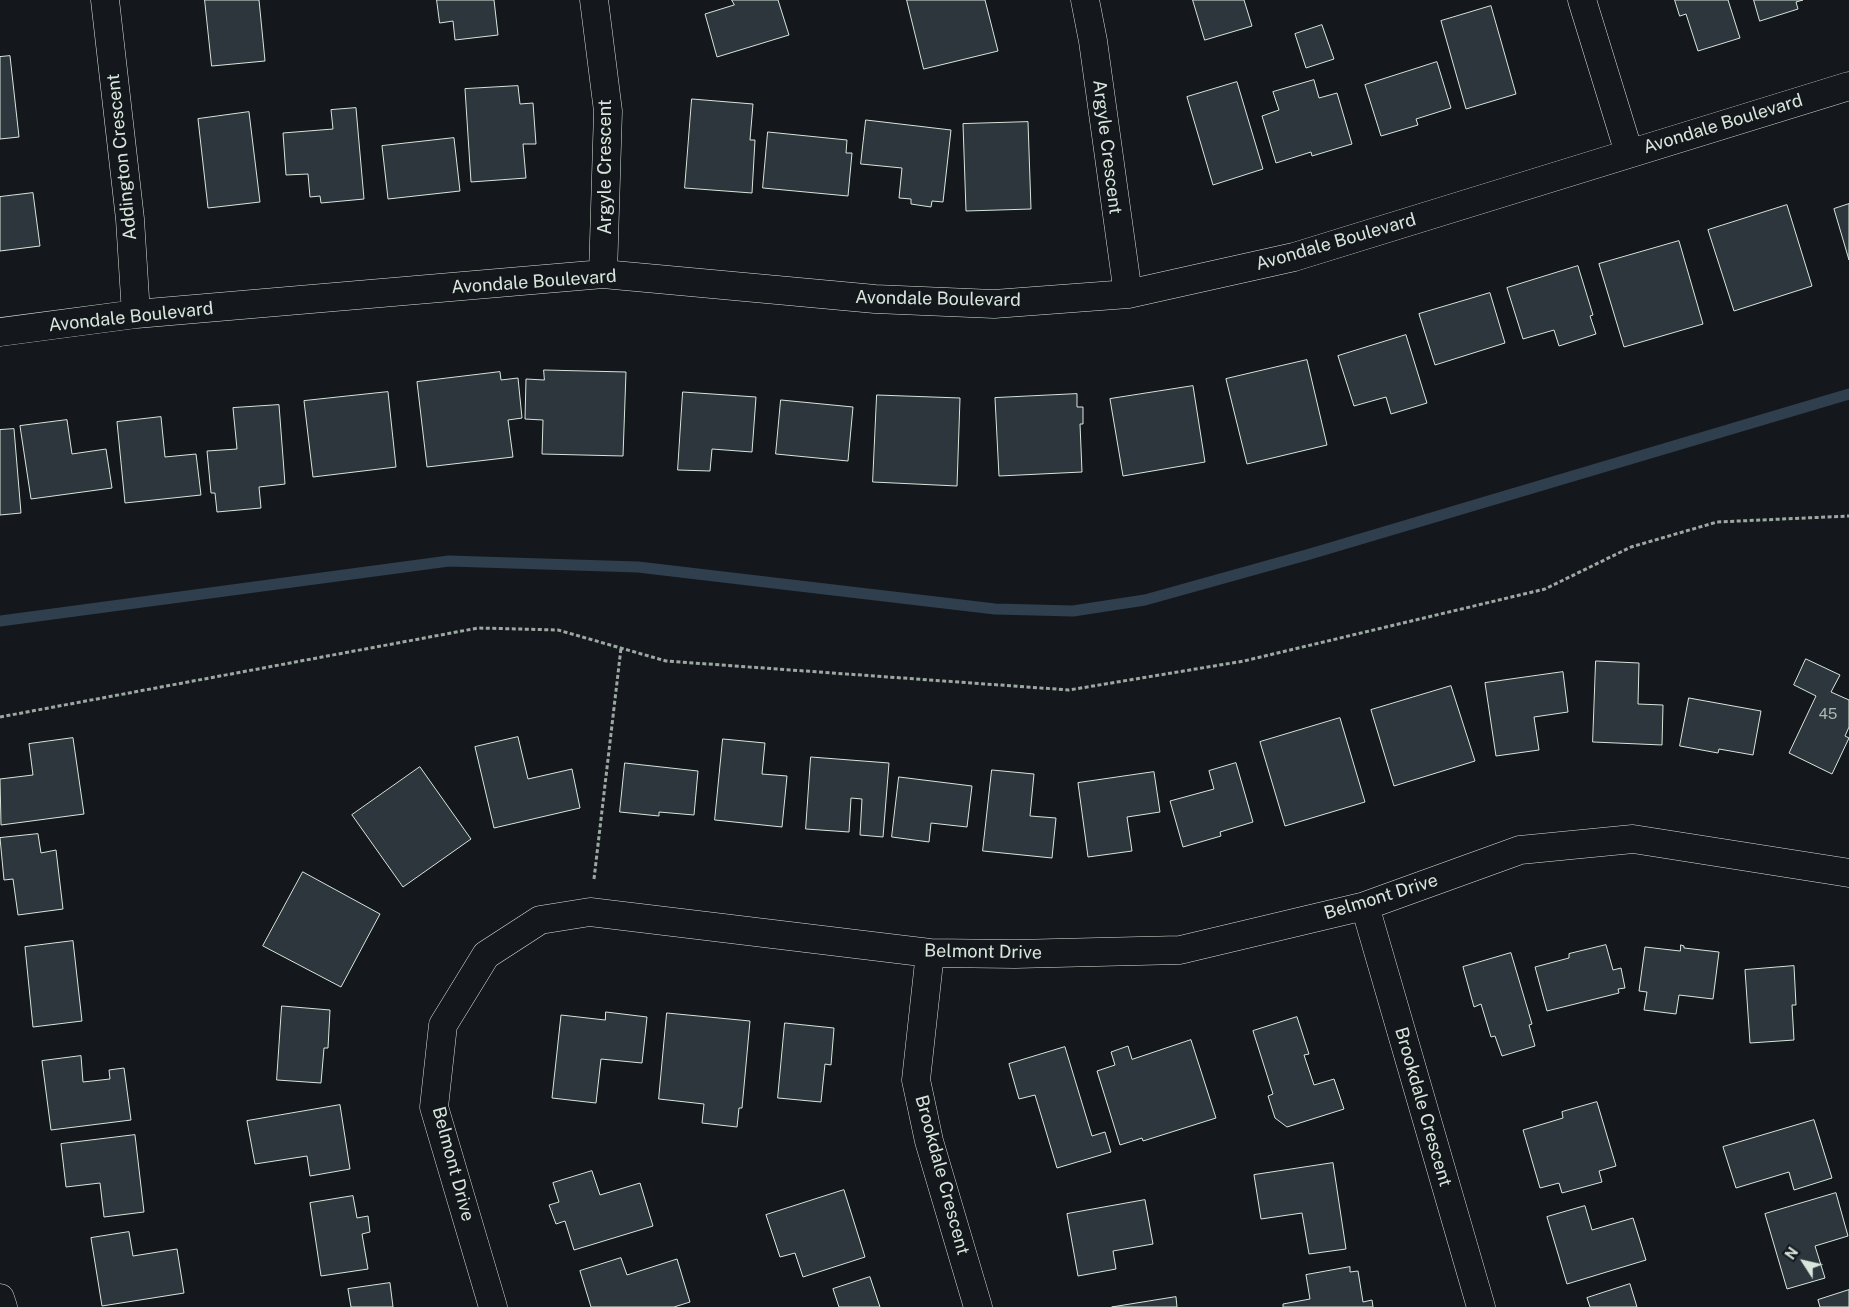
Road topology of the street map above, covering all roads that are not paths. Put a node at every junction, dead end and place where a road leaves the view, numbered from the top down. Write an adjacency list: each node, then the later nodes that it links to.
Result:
1 (105, 0): 9 (street, Addington Crescent)
2 (594, 0): 7 (street, Argyle Crescent)
3 (1085, 0): 8 (street, Argyle Crescent)
4 (1582, 0): 6 (street)
5 (1849, 86): 6 (street, Avondale Boulevard)
6 (1629, 153): 8 (street, Avondale Boulevard)
7 (603, 274): 8 (street, Avondale Boulevard); 9 (street, Avondale Boulevard)
8 (1128, 294)
9 (136, 314): 10 (street, Avondale Boulevard)
10 (0, 332)
11 (1849, 873): 12 (street, Belmont Drive)
12 (1364, 906): 13 (street, Belmont Drive); 18 (street, Brookdale Crescent)
13 (930, 953): 16 (street, Belmont Drive); 17 (street, Brookdale Crescent)
14 (0, 1298): 15 (street)
15 (3, 1307)
16 (493, 1307)
17 (978, 1307)
18 (1481, 1307)

